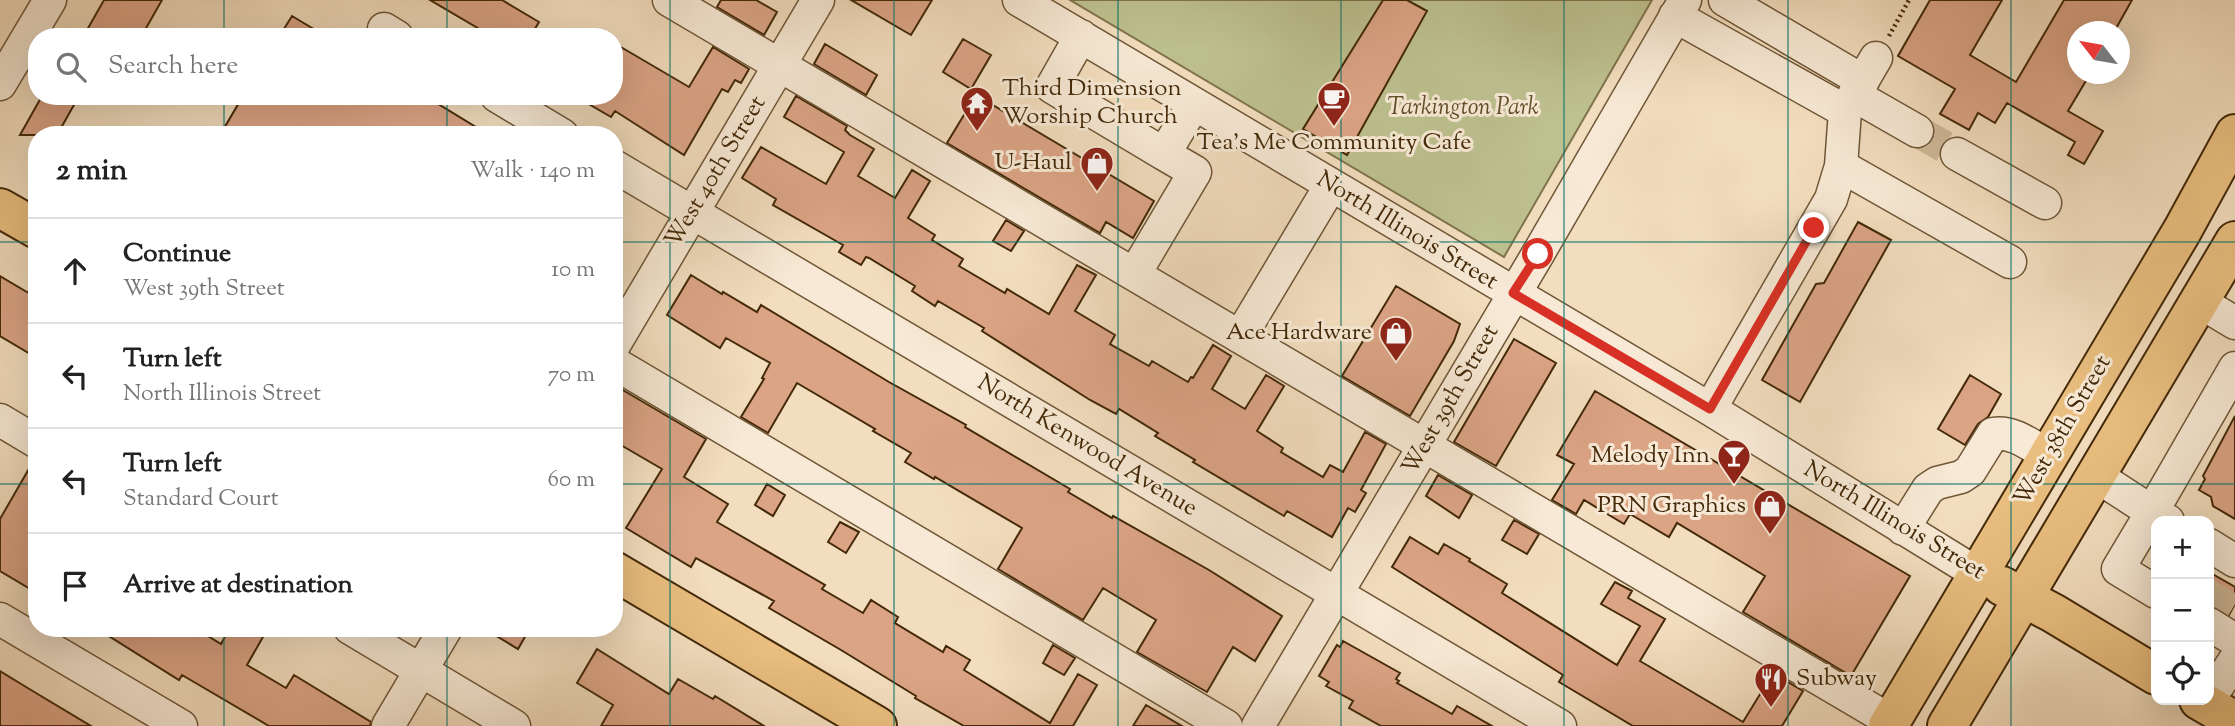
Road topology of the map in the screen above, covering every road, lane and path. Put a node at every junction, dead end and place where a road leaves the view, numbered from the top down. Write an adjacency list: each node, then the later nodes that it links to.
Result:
1 (50, 0): 9 (street)
2 (669, 0): 10 (street)
3 (818, 0): 10 (street, West 40th Street)
4 (1019, 0): 8 (street, North Illinois Street)
5 (1725, 0): 12 (street)
6 (1909, 0): 12 (path)
7 (1680, 8): 12 (street); 30 (street, West 39th Street)
8 (1081, 36): 13 (street, North Illinois Street); 19 (street)
9 (9, 48): 11 (street)
10 (780, 66): 25 (street, West 40th Street); 34 (street)
11 (0, 84)
12 (1860, 86): 16 (street); 20 (street)
13 (1194, 104): 19 (street); 22 (street, North Illinois Street)
14 (512, 105): 15 (street)
15 (547, 126)
16 (1917, 131)
17 (2235, 134): 42 (main road, West 38th Street)
18 (1957, 153): 23 (street)
19 (1164, 154): 29 (street)
20 (1841, 166): 28 (street); 37 (street)
21 (623, 171): 25 (street, North Kenwood Avenue)
22 (1331, 185): 30 (street, North Illinois Street); 34 (street)
23 (2045, 203)
24 (0, 208): 26 (main road)
25 (693, 212): 33 (street, West 40th Street); 53 (street, North Kenwood Avenue)
26 (28, 224)
27 (2235, 241): 31 (main road, West 38th Street)
28 (2010, 262)
29 (1141, 263)
30 (1513, 293): 37 (street, North Illinois Street); 41 (street, West 39th Street)
31 (2200, 302): 32 (street); 43 (main road, West 38th Street)
32 (2235, 323)
33 (623, 330)
34 (1240, 337): 41 (street)
35 (623, 368): 71 (street)
36 (2235, 368): 38 (street)
37 (1710, 409): 47 (street, North Illinois Street)
38 (2229, 411): 45 (street)
39 (0, 420): 40 (street)
40 (28, 437)
41 (1424, 446): 53 (street, West 39th Street); 66 (street)
42 (2049, 456): 47 (street); 50 (main road, West 38th Street)
43 (2095, 475): 44 (street); 54 (main road, West 38th Street)
44 (2158, 516)
45 (2161, 516)
46 (2151, 528): 52 (street)
47 (1903, 529): 50 (street, North Illinois Street)
48 (2214, 551): 49 (street)
49 (2233, 573)
50 (1978, 574): 54 (main road, North Illinois Street); 66 (main road, West 38th Street)
51 (623, 576): 70 (main road)
52 (2151, 587)
53 (1337, 594): 72 (street, West 39th Street); 73 (street, North Kenwood Avenue)
54 (2024, 598): 64 (main road, North Illinois Street); 74 (main road, West 38th Street)
55 (0, 619): 57 (street)
56 (2214, 622): 61 (street)
57 (28, 636)
58 (30, 637): 67 (street)
59 (365, 637): 63 (street)
60 (441, 637): 63 (street)
61 (2235, 640)
62 (2235, 660): 65 (street)
63 (421, 671): 68 (street); 69 (street)
64 (2151, 672)
65 (2214, 699)
66 (1889, 724)
67 (181, 726)
68 (388, 726)
69 (514, 726)
70 (877, 726)
71 (1226, 726)
72 (1258, 726)
73 (1560, 726)
74 (1947, 726)

